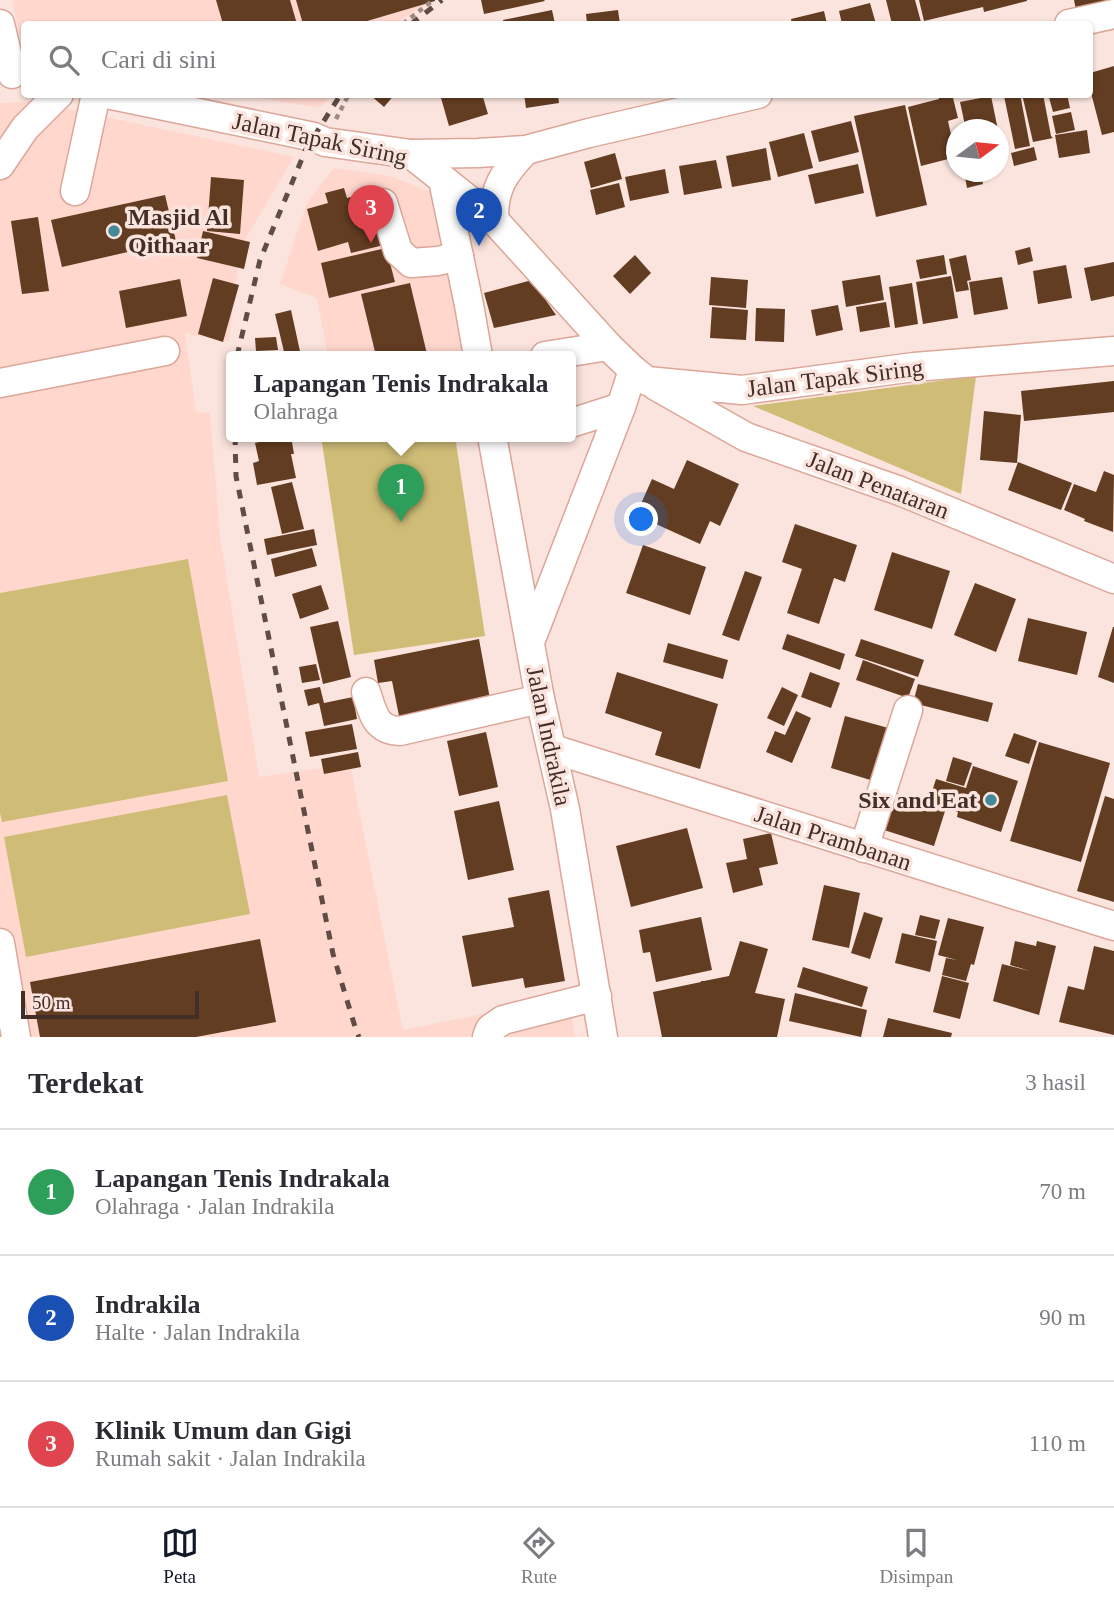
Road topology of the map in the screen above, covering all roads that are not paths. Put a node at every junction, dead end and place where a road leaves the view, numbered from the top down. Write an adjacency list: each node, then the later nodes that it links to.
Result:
1 (1114, 14): 2 (street)
2 (1082, 21)
3 (0, 24): 4 (street)
4 (12, 79)
5 (55, 98): 11 (street)
6 (95, 98): 13 (street)
7 (126, 98): 10 (street, Jalan Tapak Siring)
8 (741, 98): 9 (street)
9 (526, 150): 10 (street); 15 (street)
10 (411, 154): 12 (street, Jalan Tapak Siring)
11 (0, 166)
12 (443, 180): 15 (street, Jalan Tapak Siring); 16 (street)
13 (75, 191)
14 (383, 203): 16 (street)
15 (494, 220): 17 (street, Jalan Tapak Siring)
16 (459, 256): 19 (street)
17 (608, 346): 20 (street); 22 (street, Jalan Tapak Siring)
18 (165, 351): 23 (street)
19 (477, 351)
20 (576, 351)
21 (1114, 351): 22 (street, Jalan Tapak Siring)
22 (640, 375): 24 (street); 27 (street, Jalan Penataran)
23 (0, 383)
24 (621, 407): 25 (street); 28 (street)
25 (576, 420)
26 (500, 442): 28 (street, Jalan Indrakila)
27 (1114, 579)
28 (530, 643): 30 (street, Jalan Indrakila)
29 (366, 692): 30 (street)
30 (540, 699): 32 (street, Jalan Indrakila)
31 (908, 710): 33 (street)
32 (552, 749): 33 (street, Jalan Prambanan); 36 (street, Jalan Indrakila)
33 (864, 848): 34 (street, Jalan Prambanan)
34 (1114, 926)
35 (0, 943): 37 (street)
36 (597, 996): 38 (street); 39 (street, Jalan Indrakila)
37 (16, 1037)
38 (487, 1037)
39 (603, 1037)

